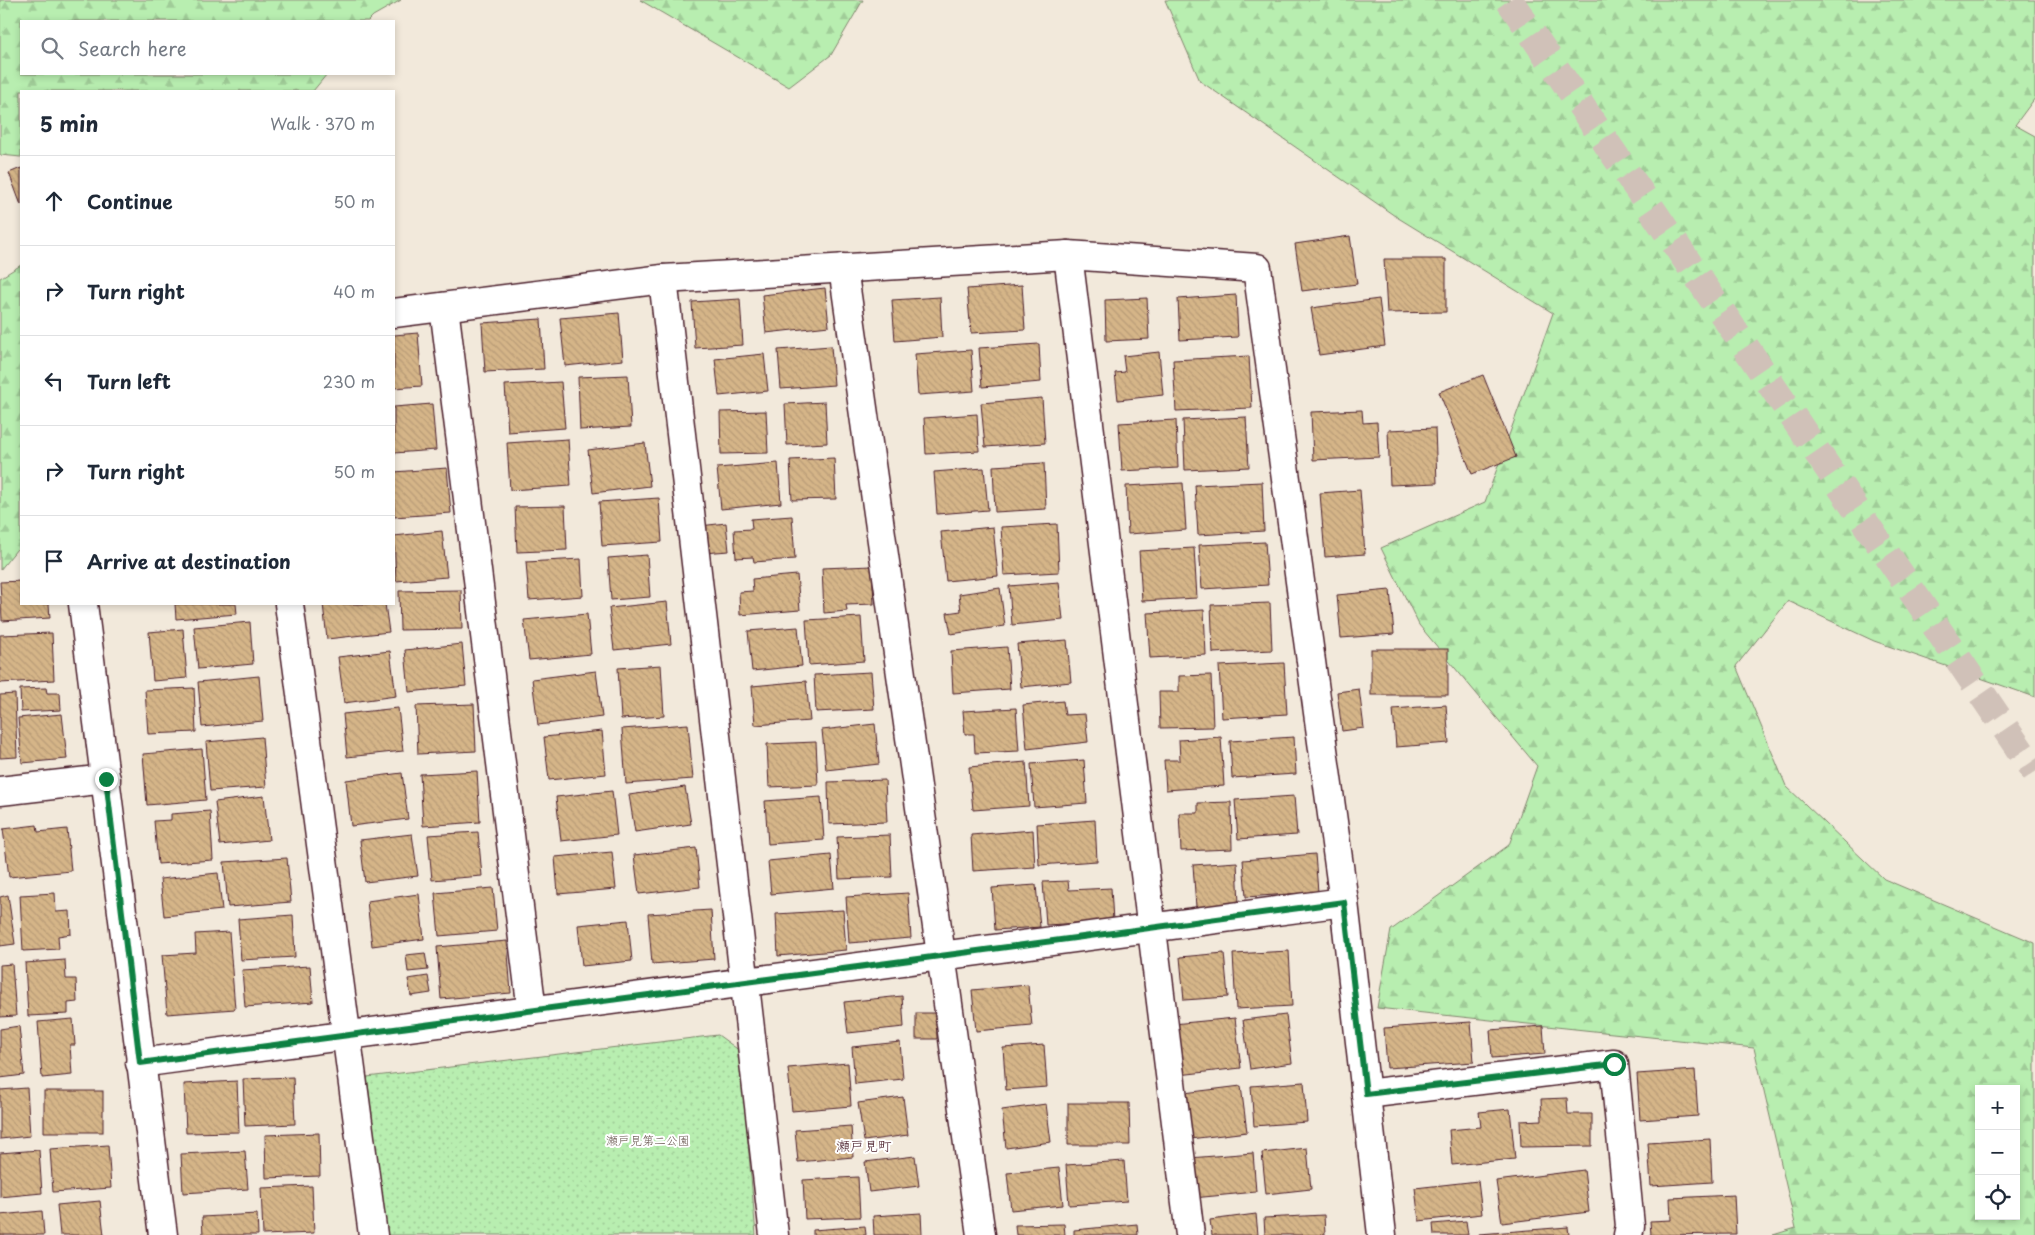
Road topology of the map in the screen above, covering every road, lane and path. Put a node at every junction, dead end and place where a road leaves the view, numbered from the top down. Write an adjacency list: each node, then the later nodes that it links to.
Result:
1 (1068, 255): 2 (street); 10 (street); 11 (street)
2 (843, 268): 3 (street); 12 (street)
3 (663, 279): 4 (street); 13 (street)
4 (444, 307): 5 (street); 14 (street)
5 (395, 313)
6 (83, 605): 8 (street)
7 (289, 605): 15 (street)
8 (106, 779): 9 (street); 16 (street)
9 (0, 791)
10 (1344, 902): 11 (street); 17 (street)
11 (1152, 928): 12 (street); 22 (street)
12 (941, 956): 13 (street); 21 (street)
13 (745, 982): 14 (street); 20 (street)
14 (532, 1010): 15 (street)
15 (348, 1035): 16 (street); 19 (street)
16 (140, 1063): 18 (street)
17 (1366, 1094): 23 (street); 24 (street)
18 (163, 1235)
19 (373, 1235)
20 (774, 1235)
21 (981, 1235)
22 (1190, 1235)
23 (1382, 1235)
24 (1628, 1235)

